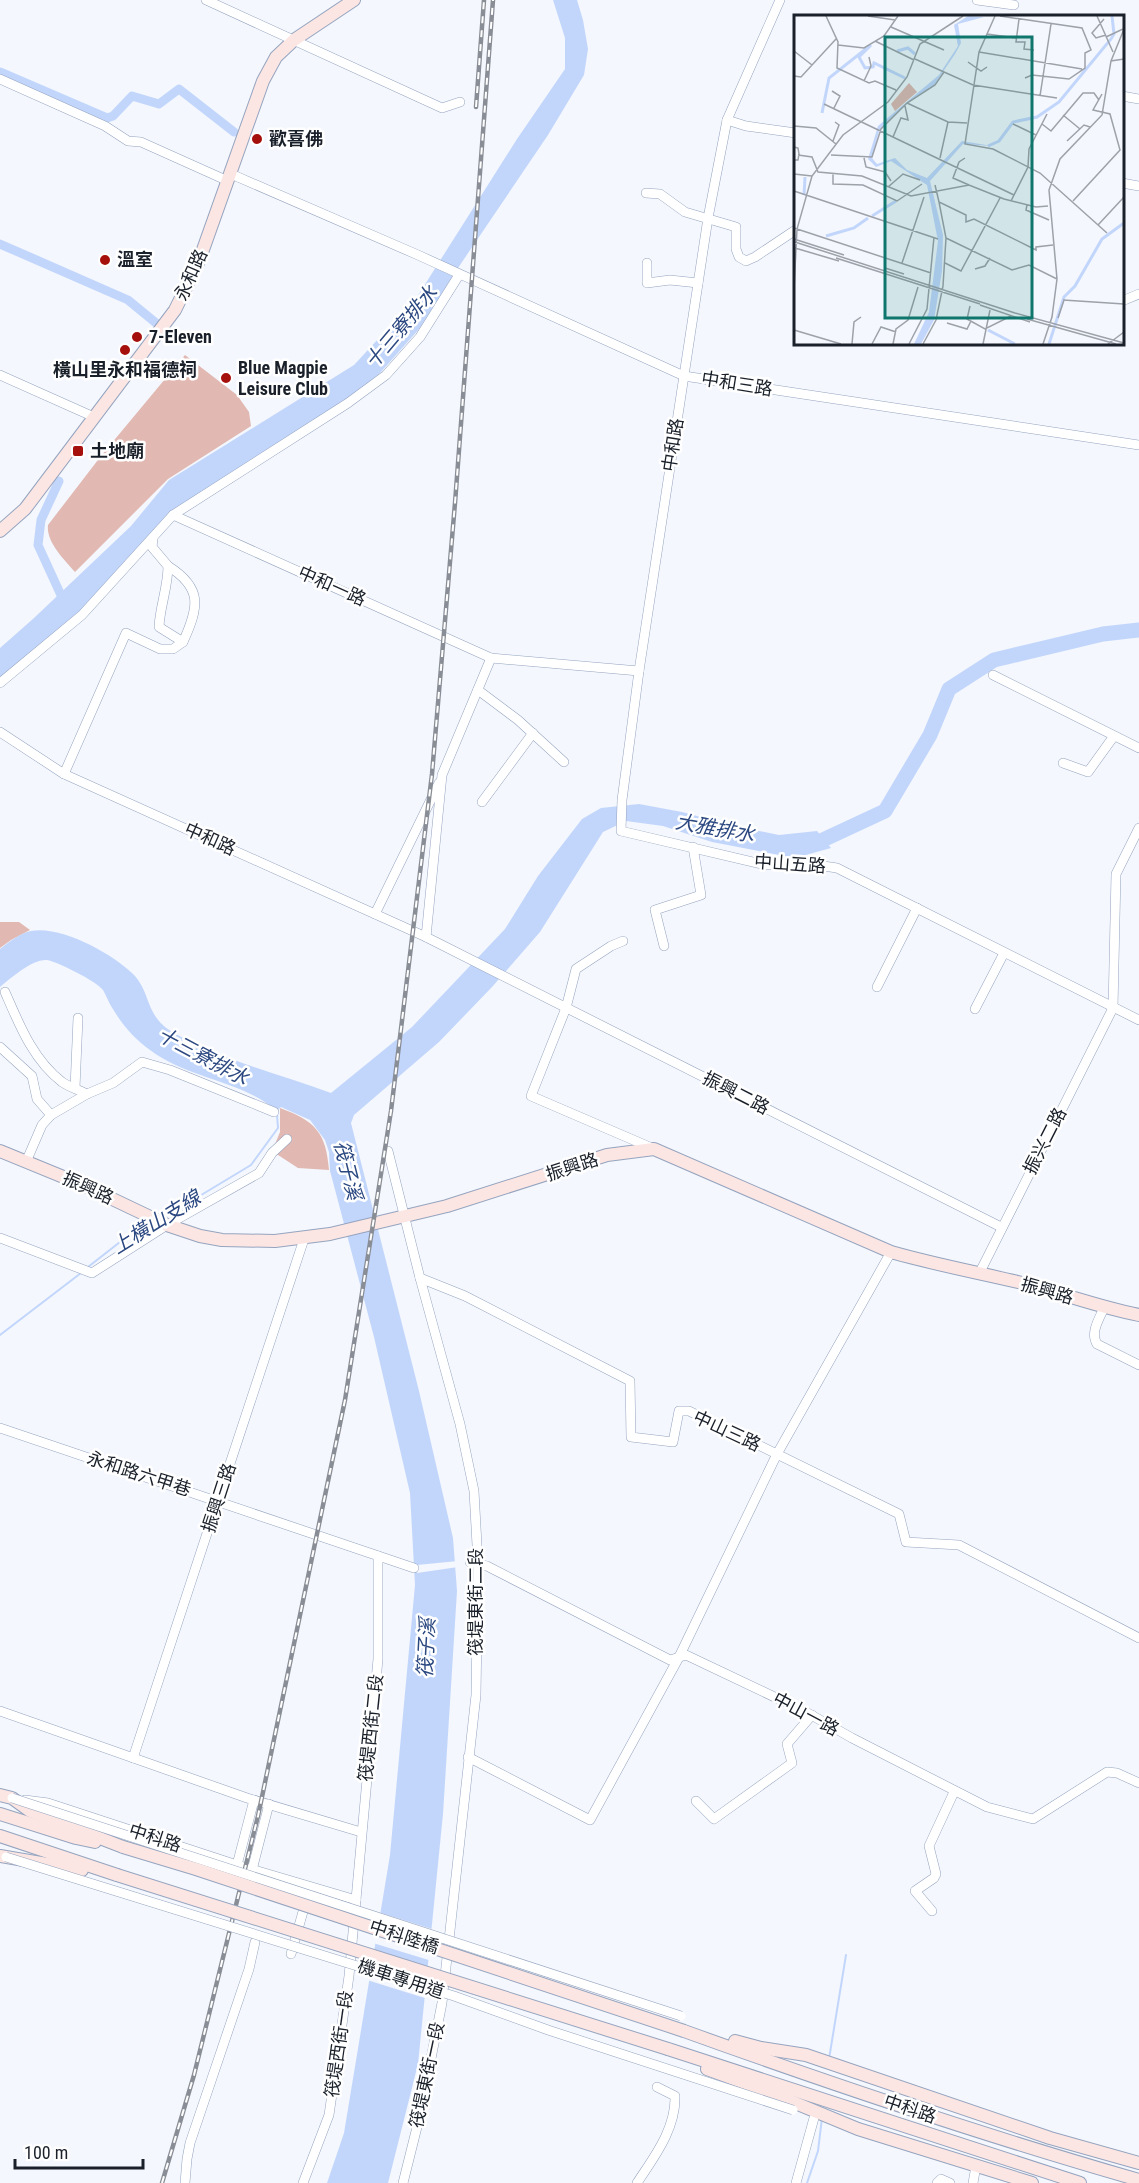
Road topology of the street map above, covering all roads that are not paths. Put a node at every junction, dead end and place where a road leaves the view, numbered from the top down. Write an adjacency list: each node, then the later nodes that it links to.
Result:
1 (206, 0): 6 (street)
2 (354, 0): 6 (street, 永和路)
3 (780, 0): 11 (street, 中和路)
4 (977, 0): 5 (street)
5 (1014, 2)
6 (294, 40): 10 (street); 13 (street, 永和路)
7 (0, 79): 13 (street)
8 (1124, 96): 9 (street)
9 (1139, 99)
10 (460, 102)
11 (727, 120): 12 (street); 17 (street, 中和路)
12 (794, 133)
13 (230, 178): 20 (street, 中和三路); 26 (street, 永和路)
14 (1124, 183): 15 (street)
15 (1139, 186)
16 (646, 193): 17 (street)
17 (708, 218): 18 (street); 21 (street, 中和路)
18 (794, 231)
19 (647, 263): 21 (street)
20 (458, 274): 25 (street, 中和三路); 28 (street)
21 (698, 284): 25 (street, 中和路)
22 (1139, 294): 23 (street)
23 (1124, 300)
24 (0, 375): 26 (street)
25 (684, 376): 27 (street, 中和三路); 34 (street, 中和路)
26 (94, 417): 29 (street, 永和路)
27 (1139, 445)
28 (173, 515): 30 (street); 33 (street, 中和一路)
29 (0, 531)
30 (153, 539): 31 (street); 36 (street)
31 (168, 566): 32 (street); 32 (street)
32 (183, 642): 44 (street)
33 (491, 658): 34 (street); 37 (street)
34 (639, 671): 48 (street, 中和路)
35 (993, 675): 40 (street)
36 (0, 683)
37 (478, 690): 39 (street); 45 (street)
38 (0, 732): 44 (street, 中和路)
39 (533, 733): 42 (street); 46 (street)
40 (1114, 736): 41 (street); 43 (street)
41 (1139, 748)
42 (564, 762)
43 (1063, 763)
44 (64, 774): 51 (street, 中和路)
45 (442, 775): 51 (street); 52 (street)
46 (482, 802)
47 (1139, 828): 60 (street)
48 (621, 831): 49 (street, 中山五路)
49 (693, 847): 50 (street, 中山五路); 54 (street)
50 (917, 908): 55 (street, 中山五路); 57 (street)
51 (375, 914): 52 (street, 中和路)
52 (426, 937): 56 (street, 中和路)
53 (623, 941): 59 (street)
54 (664, 946)
55 (1004, 952): 60 (street, 中山五路); 61 (street)
56 (471, 960): 59 (street, 振興二路)
57 (877, 987)
58 (5, 992): 65 (street)
59 (566, 1008): 70 (street); 76 (street, 振興二路)
60 (1113, 1008): 63 (street, 中山五路); 76 (street, 振兴二路)
61 (975, 1009)
62 (78, 1018): 65 (street)
63 (1139, 1020)
64 (0, 1047): 68 (street)
65 (75, 1088): 66 (street)
66 (87, 1094): 67 (street); 68 (street)
67 (274, 1112)
68 (51, 1115): 73 (street)
69 (286, 1139): 75 (street)
70 (654, 1149): 74 (street, 振興路); 79 (street, 振興路)
71 (388, 1151): 74 (street)
72 (0, 1152): 73 (street, 振興路)
73 (26, 1162): 75 (street, 振興路)
74 (403, 1216): 78 (street, 振興路); 81 (street)
75 (167, 1225): 77 (street); 78 (street, 振興路)
76 (1001, 1227): 80 (street, 振兴二路)
77 (0, 1238)
78 (304, 1239): 87 (street, 振興三路)
79 (891, 1252): 80 (street, 振興路); 86 (street)
80 (979, 1274): 82 (street, 振興路)
81 (420, 1278): 86 (street, 中山三路); 89 (street, 筏堤東街二段)
82 (1104, 1308): 83 (street, 振興路); 84 (street)
83 (1139, 1315)
84 (1139, 1365)
85 (0, 1428): 87 (street, 永和路六甲巷)
86 (777, 1454): 91 (street, 中山三路); 92 (street)
87 (218, 1500): 88 (street, 永和路六甲巷); 96 (street, 振興三路)
88 (378, 1556): 90 (street, 永和路六甲巷); 104 (street, 筏堤西街二段)
89 (474, 1562): 92 (street, 中山一路); 95 (street, 筏堤東街二段)
90 (414, 1568)
91 (1139, 1638)
92 (678, 1659): 94 (street, 中山一路); 95 (street)
93 (0, 1711): 96 (street)
94 (812, 1715): 98 (street, 中山一路); 101 (street)
95 (468, 1757): 114 (street, 筏堤東街二段)
96 (133, 1758): 100 (street)
97 (1139, 1783): 98 (street, 中山一路)
98 (954, 1792): 113 (street)
99 (6, 1796): 106 (street); 108 (street, 中科路); 117 (street, bridge)
100 (254, 1800): 102 (street); 108 (street)
101 (696, 1801)
102 (269, 1804): 104 (street); 109 (street)
103 (0, 1814): 106 (street, 中科路)
104 (361, 1832): 112 (street, 筏堤西街二段)
105 (0, 1836): 110 (street)
106 (123, 1847): 118 (street, 中科陸橋, bridge)
107 (3, 1856): 110 (street); 121 (street, 機車專用道, bridge)
108 (237, 1865): 109 (street, 中科路)
109 (252, 1870): 111 (street, 中科路)
110 (117, 1875): 119 (street, 中科陸橋, bridge)
111 (310, 1886): 112 (street, 中科路); 116 (street)
112 (356, 1900): 127 (street, 筏堤西街一段)
113 (932, 1911)
114 (452, 1930): 128 (street, 筏堤東街一段)
115 (255, 1942): 126 (street)
116 (291, 1953)
117 (681, 2016)
118 (684, 2031): 123 (street, 中科路); 125 (street, 中科路)
119 (668, 2049): 124 (street, 中科路); 135 (street, 中科路)
120 (657, 2086): 129 (street)
121 (793, 2110)
122 (814, 2118): 130 (street)
123 (1139, 2163)
124 (976, 2166): 133 (street); 134 (street, 中科路)
125 (1139, 2180)
126 (185, 2183)
127 (303, 2183)
128 (403, 2183)
129 (637, 2183)
130 (796, 2183)
131 (937, 2183): 132 (street)
132 (950, 2183)
133 (973, 2183)
134 (1032, 2183)
135 (1080, 2183)

